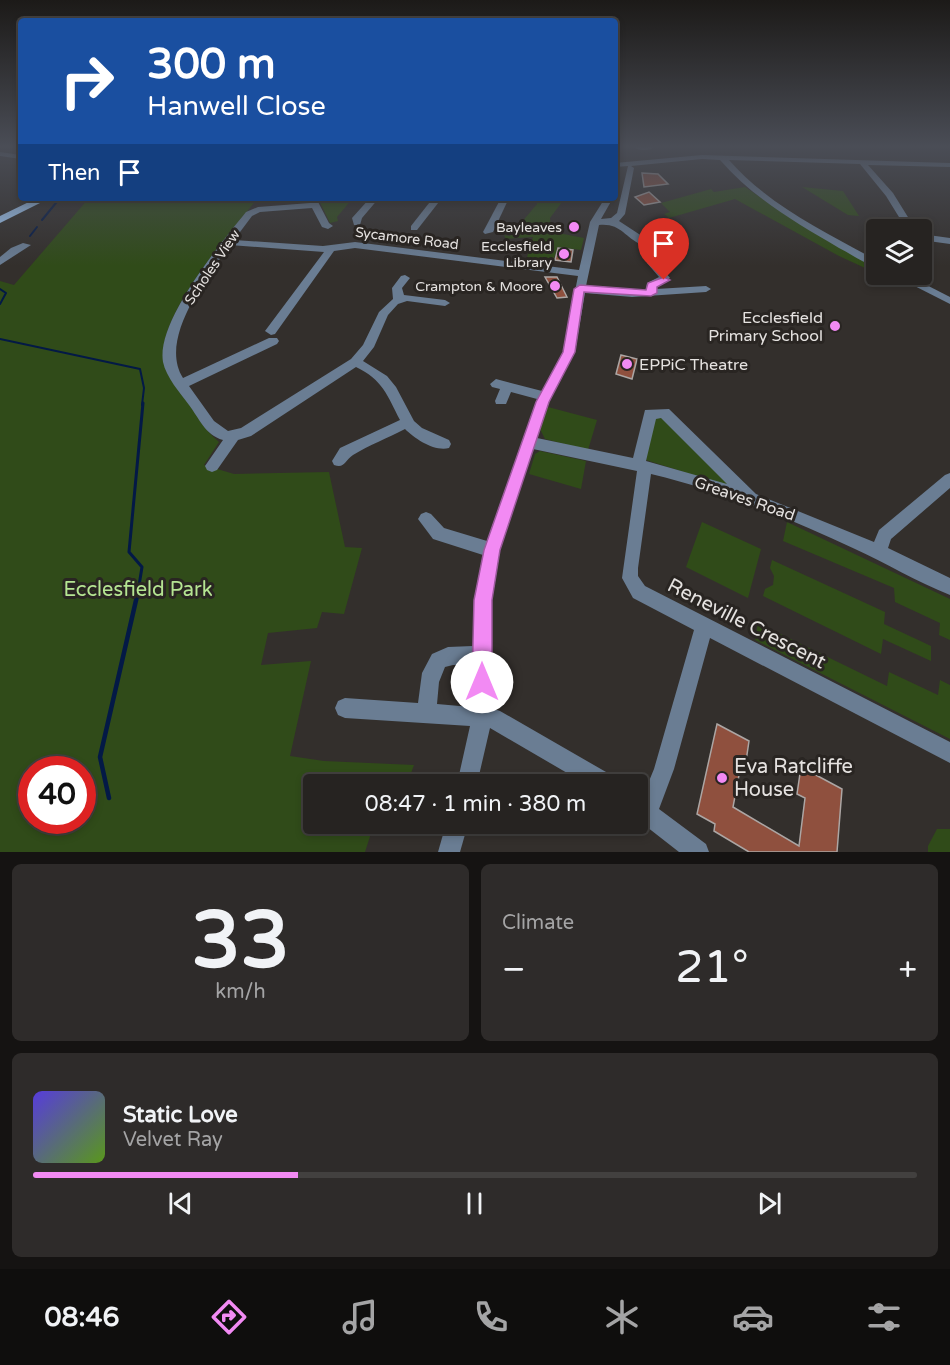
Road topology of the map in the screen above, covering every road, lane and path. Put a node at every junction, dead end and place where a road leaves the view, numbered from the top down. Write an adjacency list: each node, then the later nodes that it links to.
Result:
1 (627, 187): 14 (street)
2 (752, 187): 26 (street)
3 (884, 187): 12 (street)
4 (29, 201): 11 (main road)
5 (39, 201): 13 (main road)
6 (313, 201): 17 (street); 22 (street, Scholes View)
7 (372, 201): 16 (street)
8 (436, 201): 18 (street)
9 (504, 201): 19 (street)
10 (607, 201): 15 (street)
11 (0, 216)
12 (905, 219)
13 (0, 220)
14 (614, 221): 15 (street); 25 (street)
15 (595, 222): 29 (street)
16 (357, 223)
17 (328, 226)
18 (414, 228)
19 (488, 232)
20 (932, 239): 21 (street)
21 (950, 241)
22 (228, 242): 24 (street, Sycamore Road); 39 (street, Scholes View)
23 (26, 245): 27 (street)
24 (328, 249): 29 (street, Sycamore Road); 39 (street)
25 (675, 256)
26 (866, 258)
27 (0, 262)
28 (652, 263): 34 (street)
29 (583, 274): 32 (street)
30 (405, 278): 35 (street)
31 (918, 285): 36 (street)
32 (580, 289): 34 (street); 40 (street)
33 (706, 290): 34 (street)
34 (651, 293)
35 (399, 300): 37 (street); 38 (street)
36 (950, 301)
37 (445, 303)
38 (355, 362): 42 (street); 43 (street)
39 (181, 384): 43 (street, Scholes View)
40 (545, 396): 41 (street); 44 (street)
41 (501, 401)
42 (406, 423): 45 (street); 46 (street)
43 (231, 438): 47 (street)
44 (528, 442): 48 (street, Greaves Road); 52 (street)
45 (444, 444)
46 (339, 461)
47 (212, 466)
48 (641, 466): 50 (street, Greaves Road); 50 (street, Reneville Crescent); 55 (street, Reneville Crescent)
49 (950, 479): 53 (street)
50 (750, 498): 53 (street, Greaves Road)
51 (426, 519): 52 (street)
52 (492, 550): 56 (street)
53 (879, 551): 54 (street, Greaves Road)
54 (950, 587)
55 (704, 627): 60 (street, Reneville Crescent); 63 (street)
56 (482, 655): 58 (street); 59 (street)
57 (345, 708): 59 (street)
58 (481, 710): 59 (street); 61 (street); 62 (street)
59 (427, 714)
60 (950, 753)
61 (470, 774)
62 (589, 774)
63 (648, 799)
64 (648, 814): 67 (street)
65 (454, 834): 66 (street)
66 (449, 852)
67 (699, 852)

